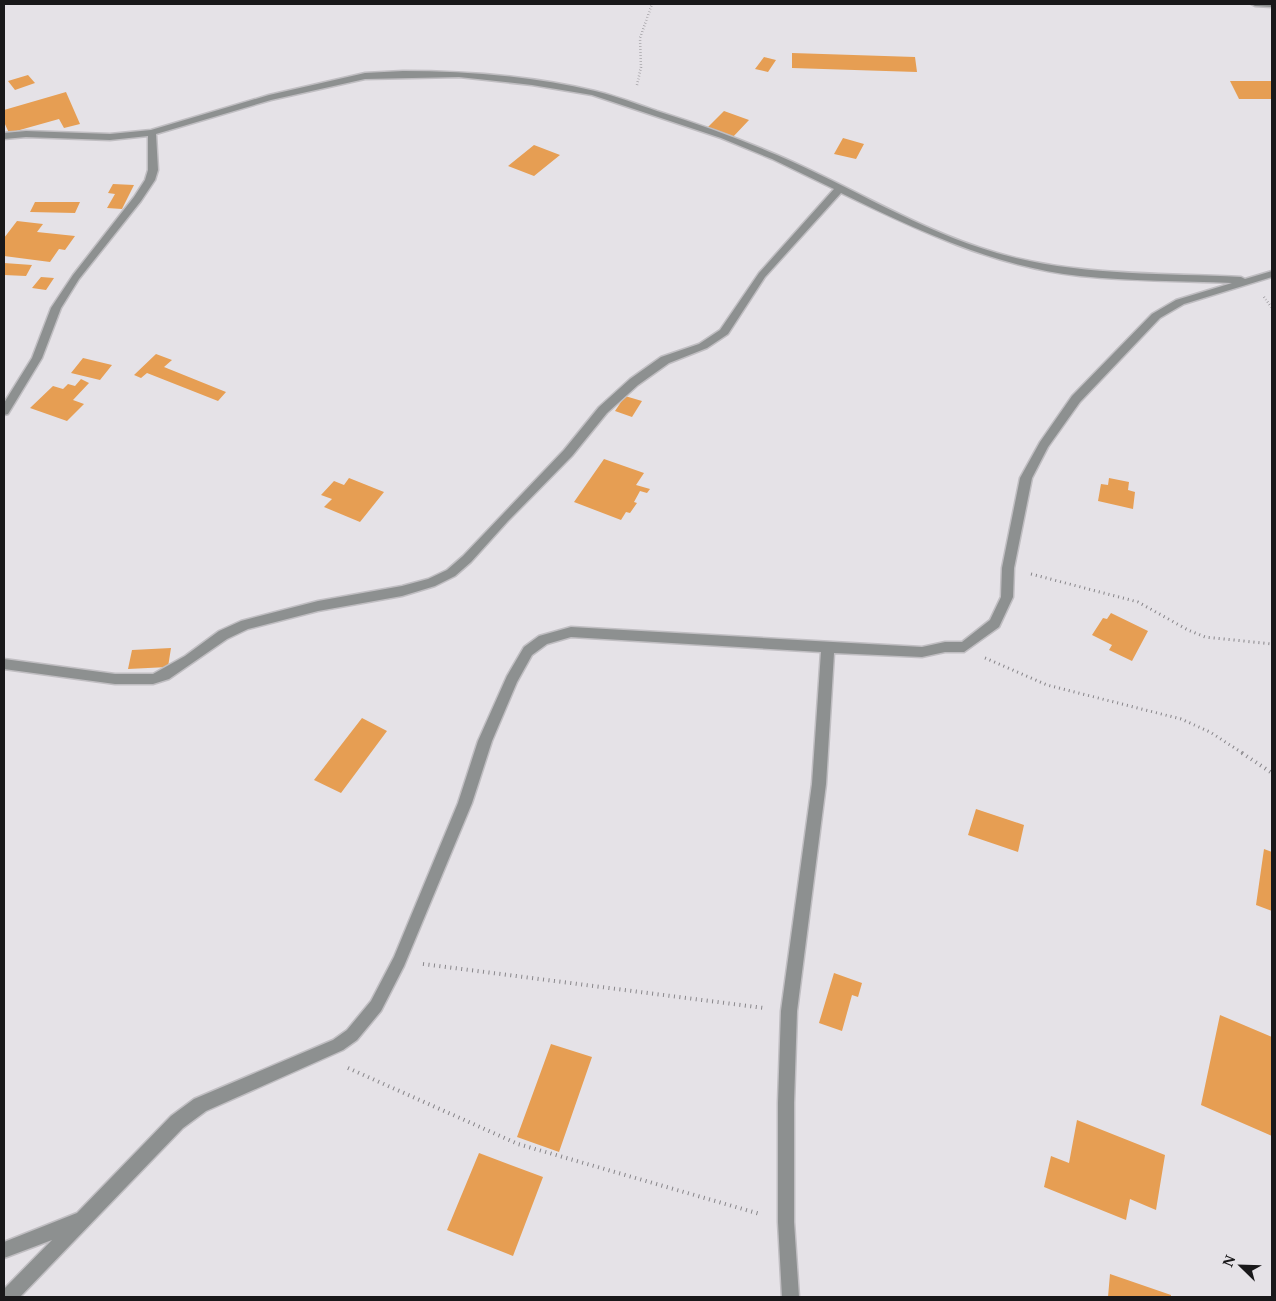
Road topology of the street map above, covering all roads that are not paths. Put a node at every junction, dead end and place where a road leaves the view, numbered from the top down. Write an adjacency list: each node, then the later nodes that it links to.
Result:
1 (1257, 4): 2 (street)
2 (1272, 5)
3 (152, 132): 4 (street); 5 (street); 8 (street)
4 (4, 136)
5 (839, 189): 7 (street); 10 (street)
6 (1272, 274): 7 (street)
7 (1251, 281): 9 (street)
8 (4, 410)
9 (828, 647): 11 (street); 14 (street)
10 (4, 664)
11 (83, 1220): 12 (street); 13 (street)
12 (4, 1250)
13 (8, 1297)
14 (791, 1297)

